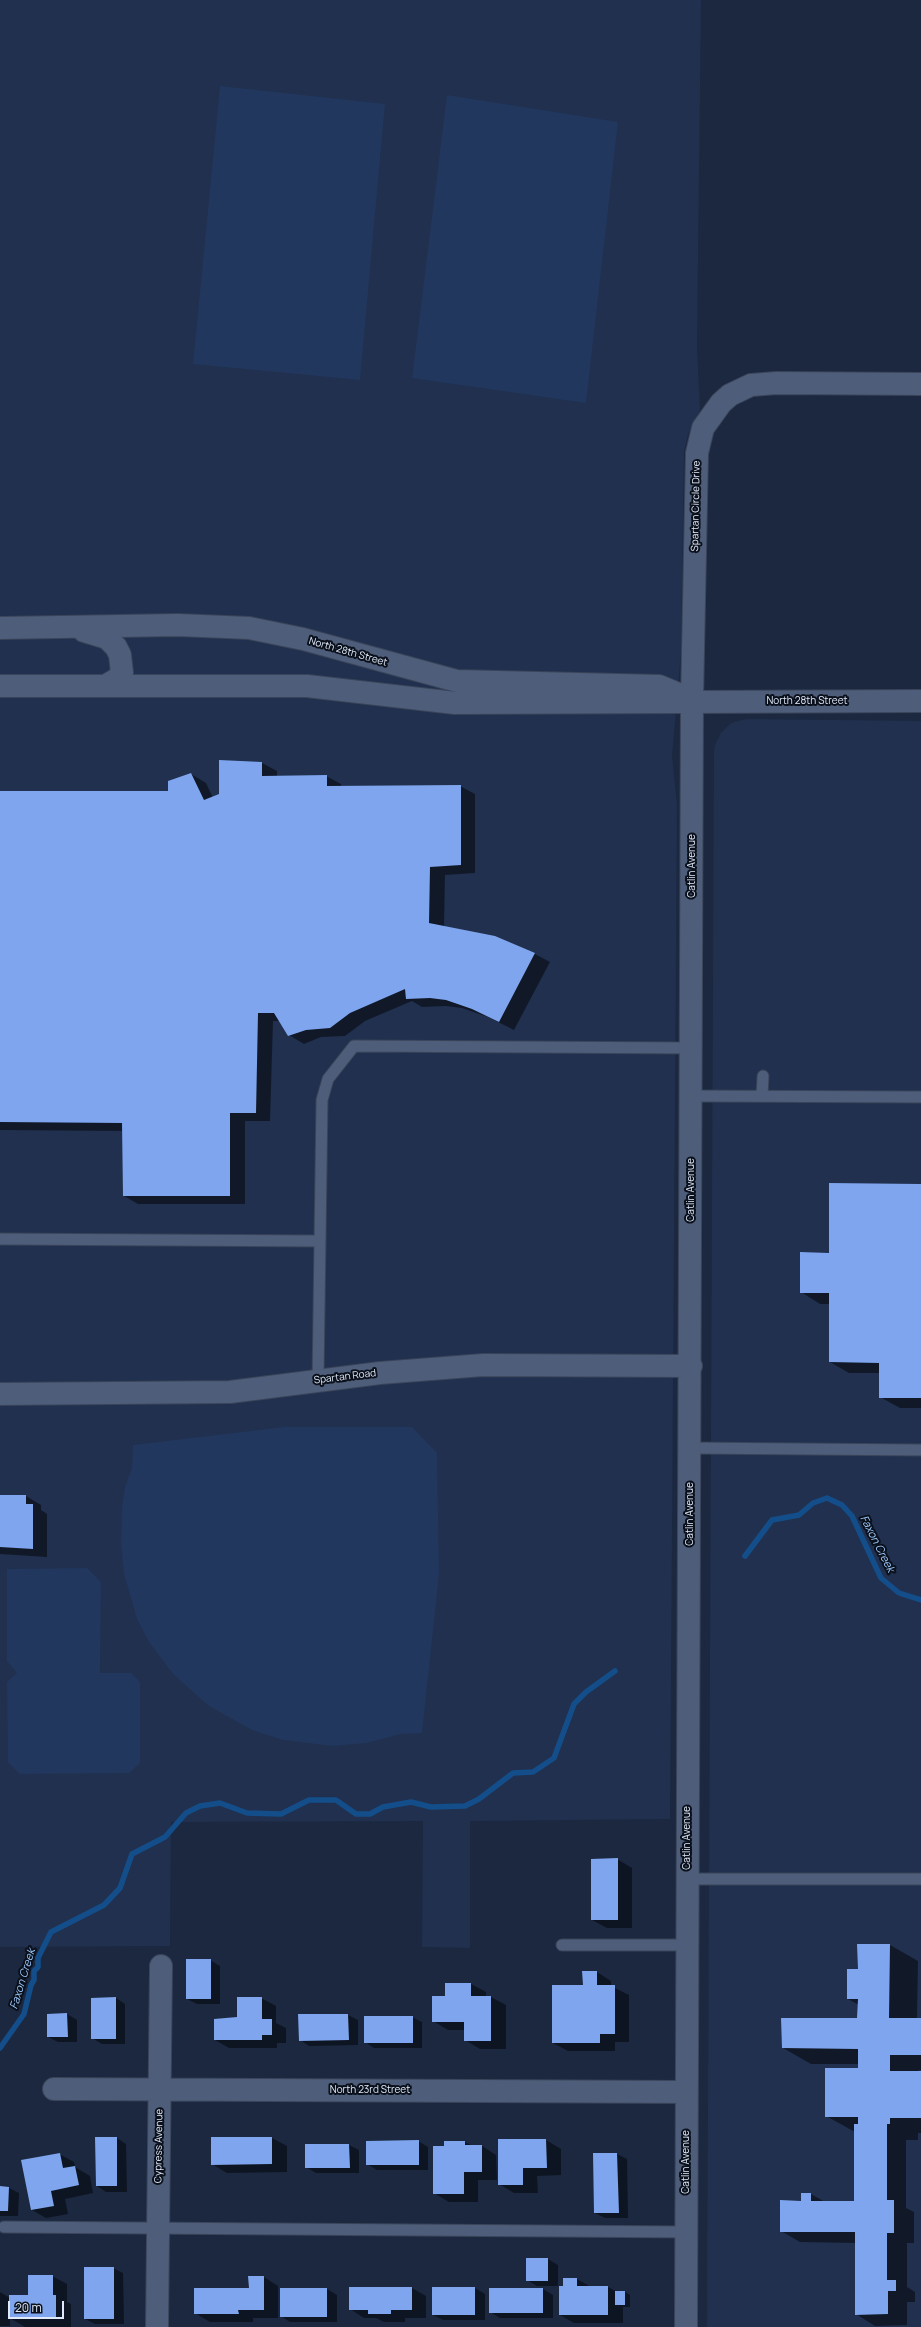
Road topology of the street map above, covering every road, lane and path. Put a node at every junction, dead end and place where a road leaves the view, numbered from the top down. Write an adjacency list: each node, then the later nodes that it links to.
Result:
1 (921, 384): 6 (street, Spartan Circle Drive)
2 (62, 627): 3 (street, North 28th Street); 5 (street); 6 (street, North 28th Street)
3 (0, 628)
4 (0, 686): 5 (street, North 28th Street)
5 (105, 686): 6 (street, North 28th Street)
6 (692, 700): 7 (street, North 28th Street); 8 (street, Catlin Avenue)
7 (921, 701)
8 (691, 1048): 10 (street, Catlin Avenue); 14 (lane)
9 (763, 1076): 11 (lane)
10 (691, 1096): 11 (lane); 15 (street, Catlin Avenue)
11 (762, 1096): 12 (lane)
12 (921, 1097)
13 (0, 1239): 14 (lane)
14 (319, 1241): 16 (lane)
15 (691, 1366): 16 (street, Spartan Road); 18 (street, Catlin Avenue)
16 (318, 1380): 17 (street, Spartan Road)
17 (0, 1394)
18 (690, 1448): 19 (lane); 20 (street, Catlin Avenue)
19 (921, 1450)
20 (687, 1879): 21 (lane); 23 (street, Catlin Avenue)
21 (921, 1879)
22 (562, 1945): 23 (lane)
23 (687, 1945): 27 (street, Catlin Avenue)
24 (161, 1966): 26 (street, Cypress Avenue)
25 (54, 2089): 26 (street, North 23rd Street)
26 (161, 2089): 27 (street, North 23rd Street); 29 (street, Cypress Avenue)
27 (686, 2092): 30 (street, Catlin Avenue)
28 (4, 2227): 29 (lane)
29 (158, 2228): 30 (lane); 31 (street, Cypress Avenue)
30 (686, 2232): 32 (street, Catlin Avenue)
31 (157, 2327)
32 (686, 2327)

